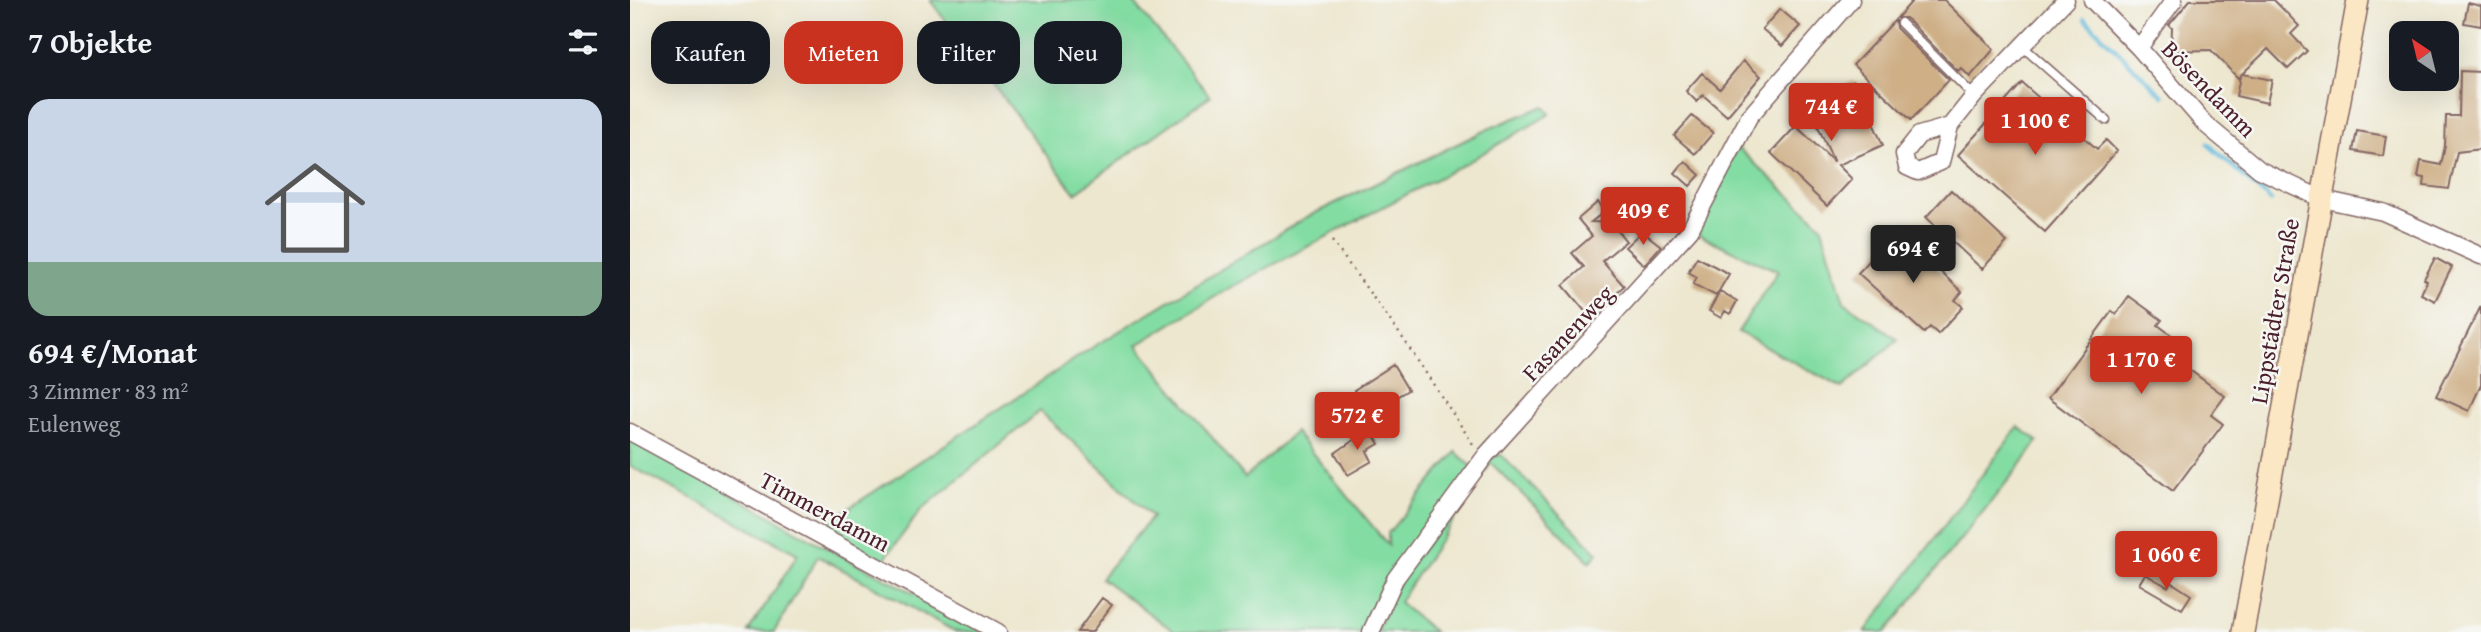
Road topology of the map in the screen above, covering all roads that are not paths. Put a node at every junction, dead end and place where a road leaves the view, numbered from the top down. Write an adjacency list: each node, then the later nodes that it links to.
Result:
1 (1851, 0): 16 (street, Fasanenweg)
2 (2066, 0): 7 (street)
3 (2092, 0): 8 (street, Bösendamm)
4 (2174, 0): 8 (street, Bösendamm)
5 (2358, 0): 12 (main road, Lippstädter Straße)
6 (1901, 23): 9 (lane)
7 (2022, 46): 9 (street); 10 (lane)
8 (2139, 48): 12 (street, Bösendamm)
9 (1974, 96): 11 (street)
10 (2106, 120)
11 (1950, 127)
12 (2322, 199): 13 (street, Bösendamm); 17 (main road, Lippstädter Straße)
13 (2481, 256)
14 (630, 432): 15 (street, Timmerdamm)
15 (998, 632)
16 (1371, 632)
17 (2243, 632)

